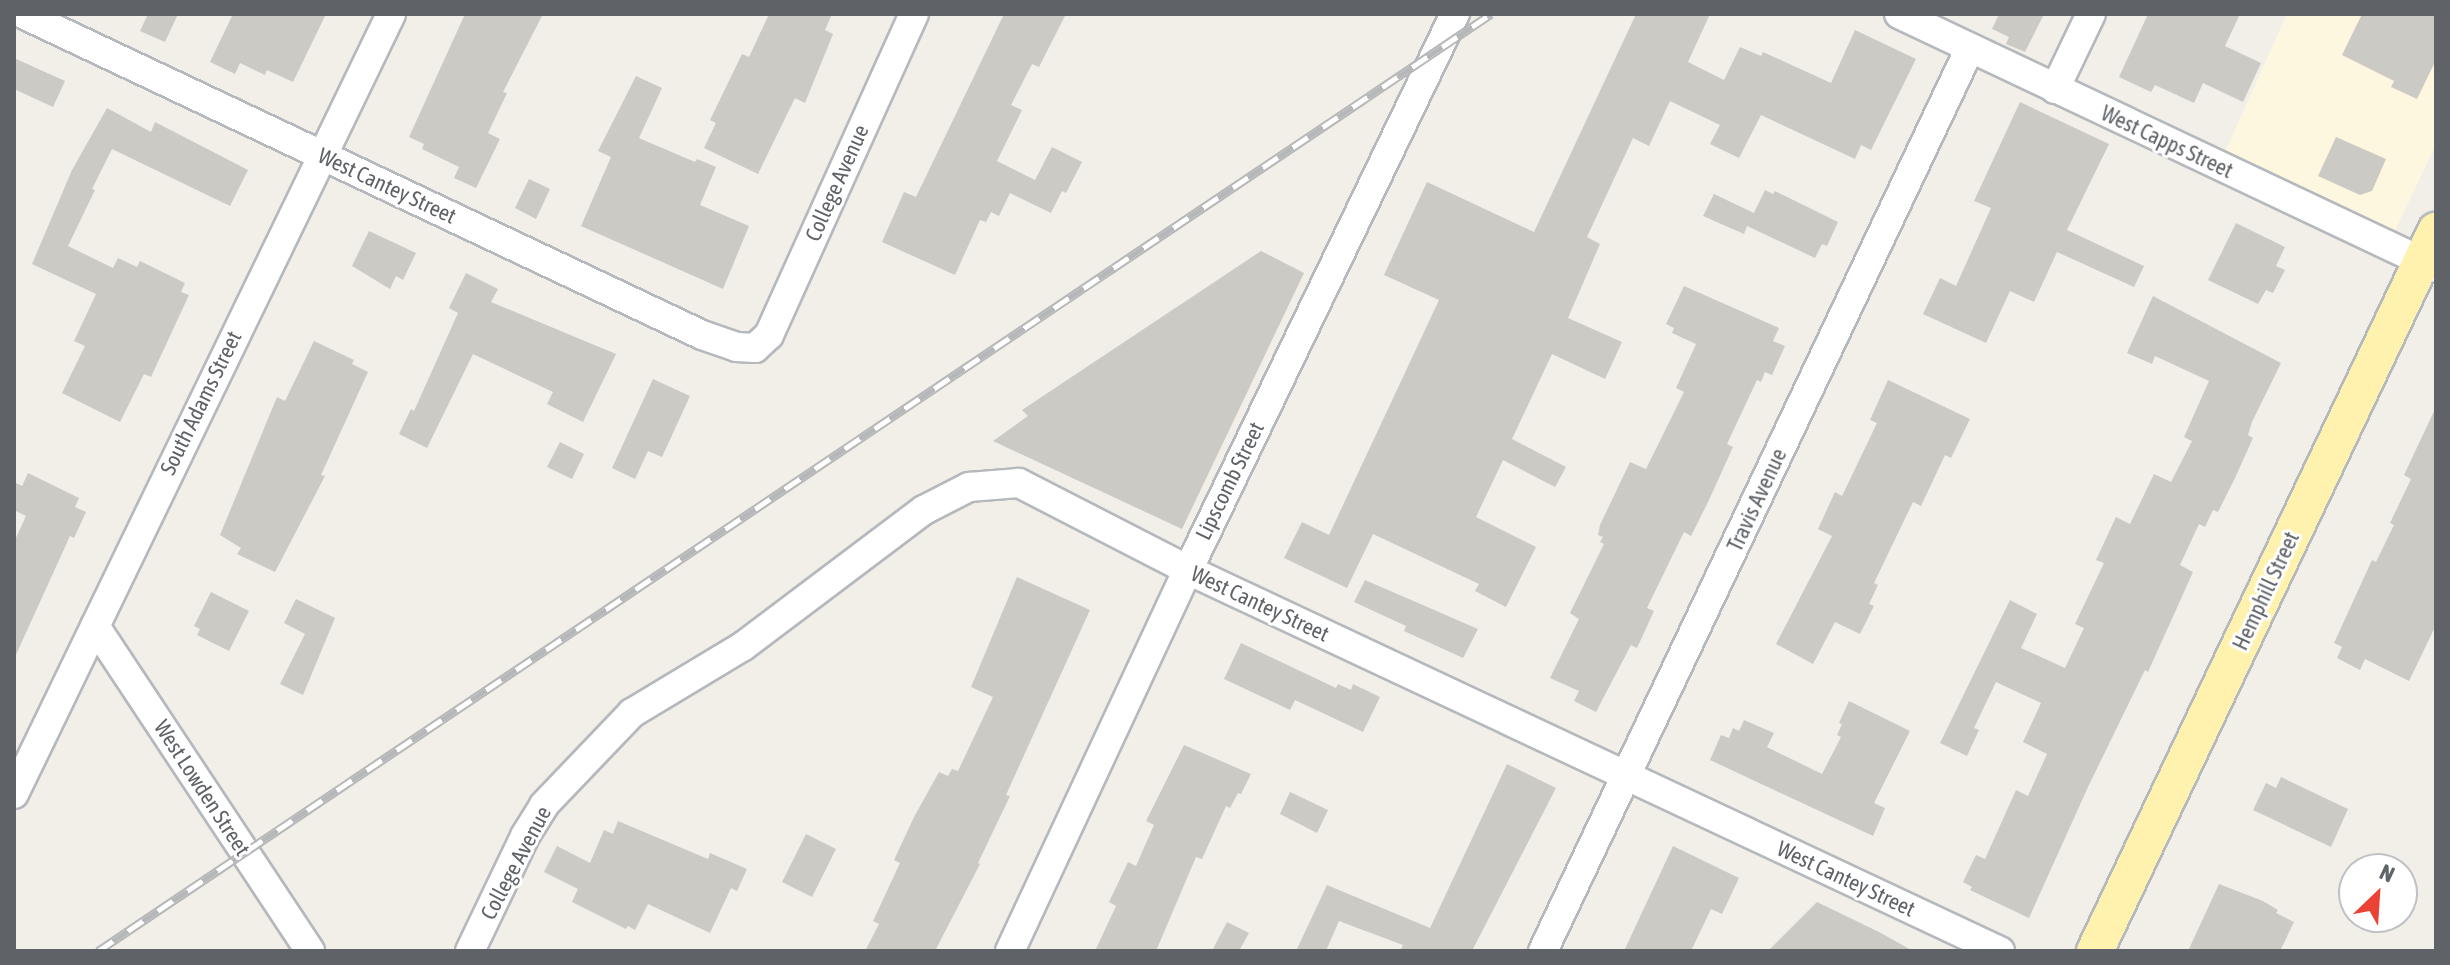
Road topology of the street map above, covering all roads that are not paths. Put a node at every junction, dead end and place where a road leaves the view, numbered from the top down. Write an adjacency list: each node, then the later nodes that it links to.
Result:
1 (23, 14): 9 (street, West Cantey Street)
2 (391, 14): 9 (street, South Adams Street)
3 (914, 14): 11 (street, College Avenue)
4 (1455, 14): 12 (street, Lipscomb Street)
5 (1899, 14): 7 (street, West Capps Street)
6 (2091, 14): 8 (street)
7 (1970, 48): 8 (street, West Capps Street); 14 (street, Travis Avenue)
8 (2055, 89): 10 (street, West Capps Street)
9 (321, 155): 11 (street, West Cantey Street); 13 (street, South Adams Street)
10 (2431, 254): 22 (main road, Hemphill Street)
11 (755, 348)
12 (1188, 570): 14 (street, West Cantey Street); 15 (street, West Cantey Street); 19 (street, Lipscomb Street)
13 (95, 626): 16 (street, South Adams Street); 17 (street, West Lowden Street)
14 (1626, 776): 20 (street, Travis Avenue); 21 (street, West Cantey Street)
15 (569, 779): 18 (street, College Avenue)
16 (14, 794)
17 (310, 951)
18 (470, 951)
19 (1010, 951)
20 (1543, 951)
21 (2000, 951)
22 (2095, 951)

